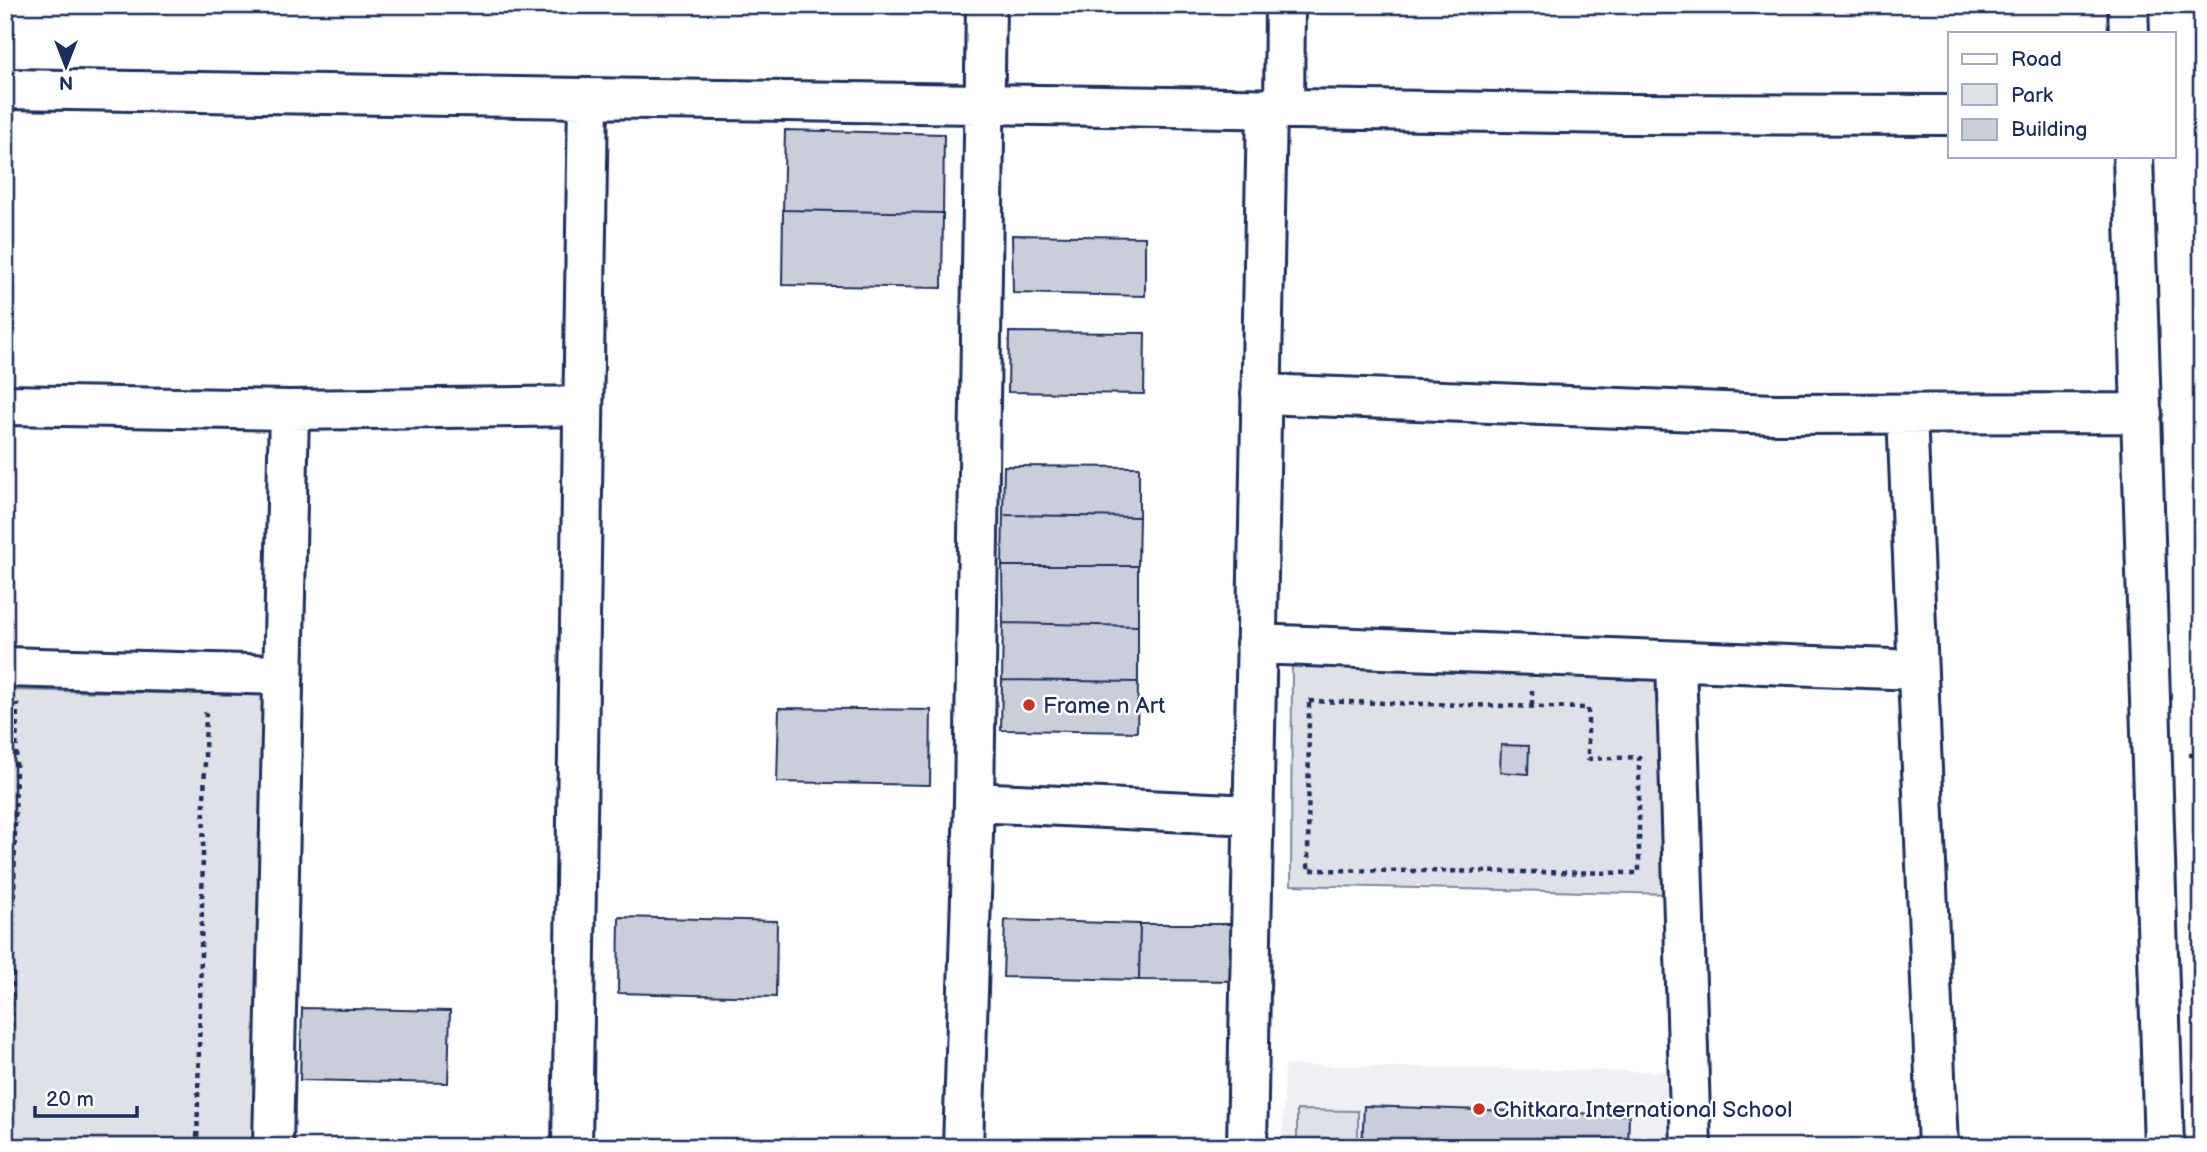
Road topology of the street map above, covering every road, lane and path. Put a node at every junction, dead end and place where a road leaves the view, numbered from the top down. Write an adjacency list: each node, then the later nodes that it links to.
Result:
1 (986, 5): 7 (street)
2 (1285, 5): 8 (street)
3 (2128, 5): 4 (street)
4 (2129, 32)
5 (5, 89): 6 (street)
6 (588, 98): 7 (street); 13 (street)
7 (984, 102): 8 (street); 24 (street)
8 (1275, 109): 9 (street); 11 (street)
9 (1948, 115)
10 (2133, 158): 15 (street)
11 (1261, 394): 16 (street); 17 (street)
12 (5, 405): 14 (street)
13 (583, 406): 14 (street); 32 (street)
14 (289, 410): 21 (street)
15 (2142, 413): 16 (street); 37 (street)
16 (1907, 414): 20 (street)
17 (1256, 644): 18 (street); 25 (street)
18 (1675, 661): 20 (street); 35 (street)
19 (5, 667): 21 (street)
20 (1917, 670): 36 (street)
21 (283, 675): 31 (street)
22 (30, 700): 28 (path)
23 (206, 702): 30 (path)
24 (975, 802): 25 (street); 33 (street)
25 (1254, 815): 34 (street)
26 (1639, 873): 26 (path)
27 (5, 958): 28 (path)
28 (13, 958): 29 (path)
29 (10, 1147)
30 (197, 1147)
31 (273, 1147)
32 (572, 1147)
33 (963, 1147)
34 (1247, 1147)
35 (1691, 1147)
36 (1938, 1147)
37 (2164, 1147)

